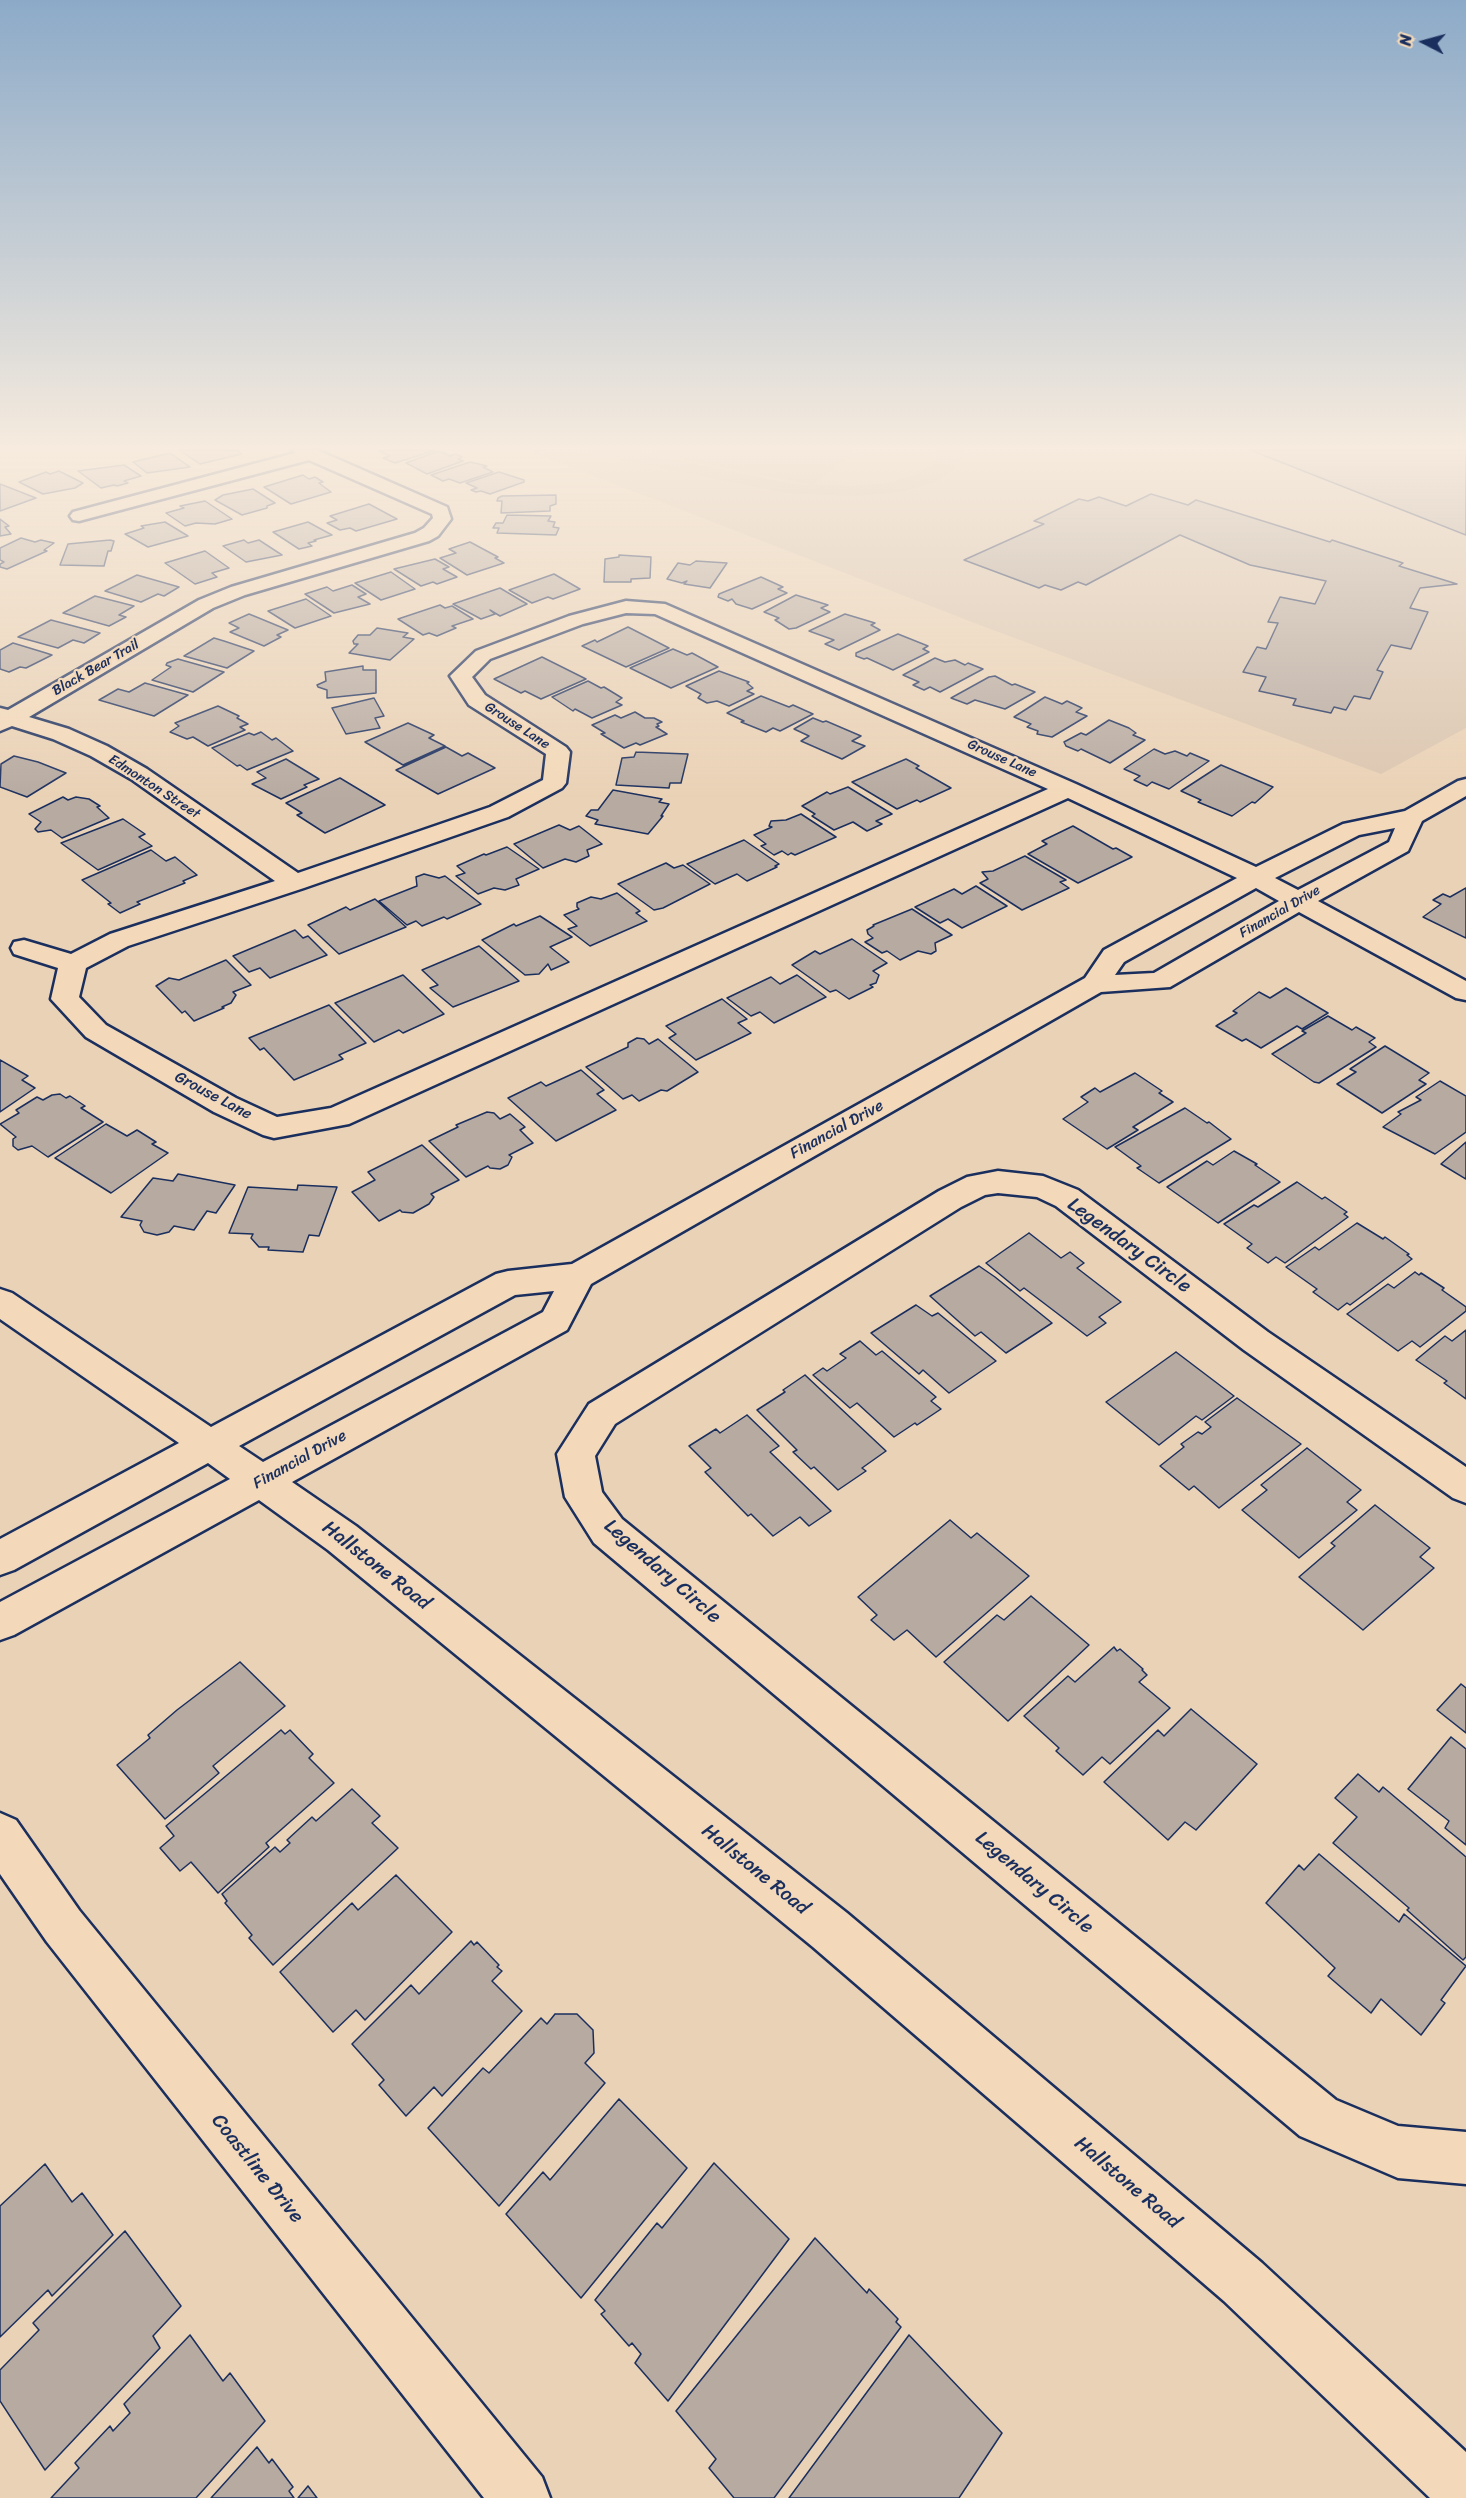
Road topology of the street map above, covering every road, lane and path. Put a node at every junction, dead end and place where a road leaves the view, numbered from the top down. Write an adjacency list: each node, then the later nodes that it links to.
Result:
1 (321, 567): 2 (street, Black Bear Trail)
2 (3, 719): 7 (street, Edmonton Street)
3 (1466, 786): 5 (street, Financial Drive)
4 (1068, 789): 6 (street, Grouse Lane); 7 (street, Grouse Lane); 10 (street, Grouse Lane)
5 (1412, 817): 6 (street, Financial Drive); 8 (street, Financial Drive)
6 (1255, 878): 8 (street); 11 (street, Financial Drive)
7 (295, 883): 10 (street, Grouse Lane)
8 (1298, 901): 11 (street, Financial Drive); 12 (street)
9 (24, 948): 10 (street)
10 (73, 964)
11 (1095, 984): 13 (street, Financial Drive)
12 (1466, 992)
13 (579, 1276): 15 (street, Financial Drive); 16 (street, Financial Drive)
14 (0, 1302): 15 (street, Hallstone Road)
15 (209, 1444): 16 (street, Hallstone Road); 18 (street, Financial Drive)
16 (262, 1481): 19 (street, Financial Drive); 22 (street, Hallstone Road)
17 (1466, 1487): 21 (street, Legendary Circle)
18 (0, 1558)
19 (0, 1622)
20 (0, 1835): 23 (street, Coastline Drive)
21 (1466, 2158)
22 (1466, 2492)
23 (521, 2498)

